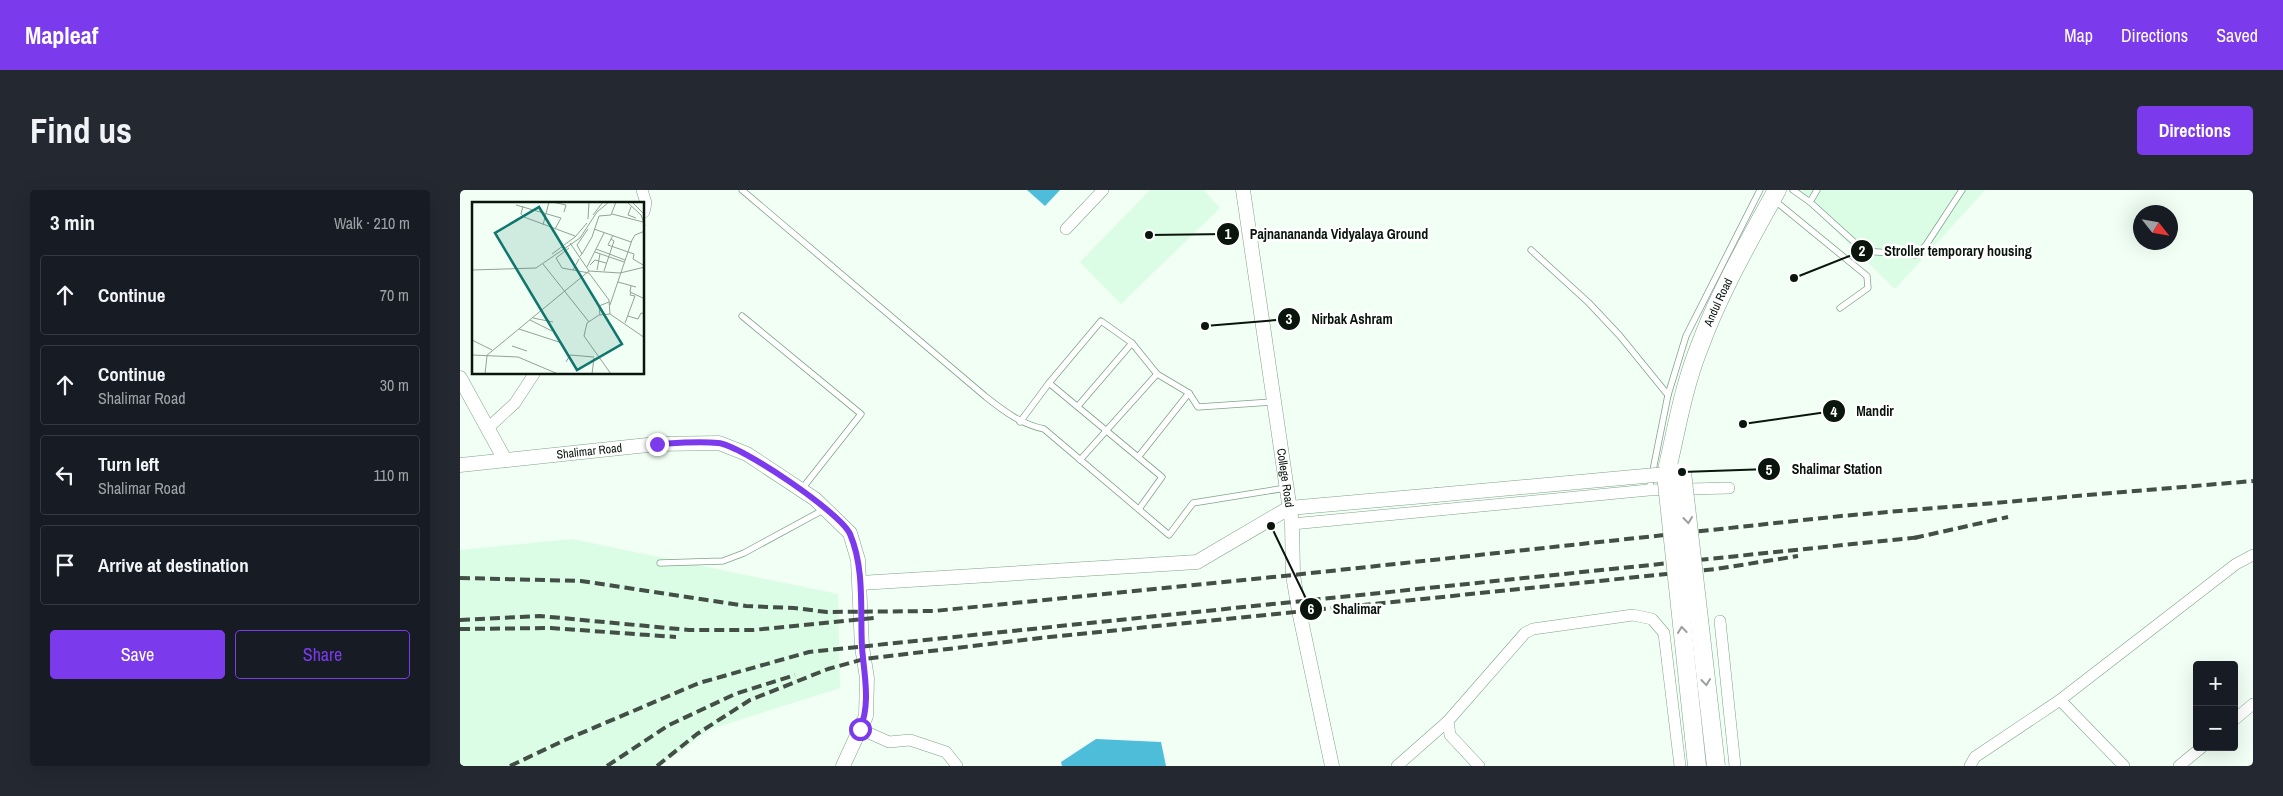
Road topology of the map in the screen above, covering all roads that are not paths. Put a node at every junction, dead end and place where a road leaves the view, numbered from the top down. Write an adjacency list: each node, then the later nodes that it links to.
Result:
1 (642, 190): 10 (street)
2 (742, 190): 24 (lane)
3 (1103, 190): 11 (street)
4 (1243, 190): 22 (street, College Road)
5 (1793, 190): 9 (lane)
6 (1817, 190): 9 (lane)
7 (1962, 190): 9 (lane)
8 (1770, 193): 13 (lane); 21 (lane); 31 (main road, Andul Road)
9 (1810, 202)
10 (645, 208)
11 (1066, 229)
12 (1531, 250): 21 (lane)
13 (1840, 308)
14 (742, 316): 34 (lane)
15 (1132, 343): 16 (lane); 19 (lane); 23 (lane)
16 (1157, 374): 20 (lane); 26 (lane)
17 (533, 375): 25 (street)
18 (460, 378): 25 (street)
19 (1049, 383): 23 (lane); 24 (lane)
20 (1189, 393): 22 (lane); 27 (lane)
21 (1668, 395): 35 (lane)
22 (1272, 402): 32 (street, College Road)
23 (1078, 406): 26 (lane)
24 (1020, 422): 29 (lane)
25 (488, 428): 28 (street)
26 (1106, 430): 27 (lane); 29 (lane)
27 (1138, 456): 38 (lane)
28 (505, 460): 30 (street, Shalimar Road); 34 (street, Shalimar Road)
29 (1080, 460): 38 (lane)
30 (460, 465)
31 (1674, 473): 36 (street, bridge); 56 (main road, one-way to 31, bridge); 57 (main road, one-way to 57, bridge)
32 (1286, 488): 36 (street, College Road); 38 (lane)
33 (1730, 488): 35 (street)
34 (801, 490): 37 (street, Shalimar Road)
35 (1649, 490): 39 (street)
36 (1289, 508): 39 (street, College Road); 42 (street)
37 (825, 509): 41 (lane); 42 (street, Shalimar Road)
38 (1139, 509)
39 (1292, 524): 52 (street, College Road)
40 (2253, 555): 44 (street)
41 (660, 562)
42 (860, 589): 48 (street, Shalimar Road)
43 (1720, 621): 58 (street)
44 (2060, 700): 59 (street); 60 (street)
45 (2253, 704): 46 (street)
46 (2238, 717)
47 (1448, 721): 53 (street); 54 (street); 55 (street)
48 (860, 729): 50 (street, Shalimar Road); 51 (street)
49 (2197, 751): 61 (street)
50 (843, 766)
51 (957, 766)
52 (1332, 766)
53 (1397, 766)
54 (1479, 766)
55 (1680, 766)
56 (1696, 766)
57 (1716, 766)
58 (1735, 766)
59 (1970, 766)
60 (2124, 766)
61 (2179, 766)

